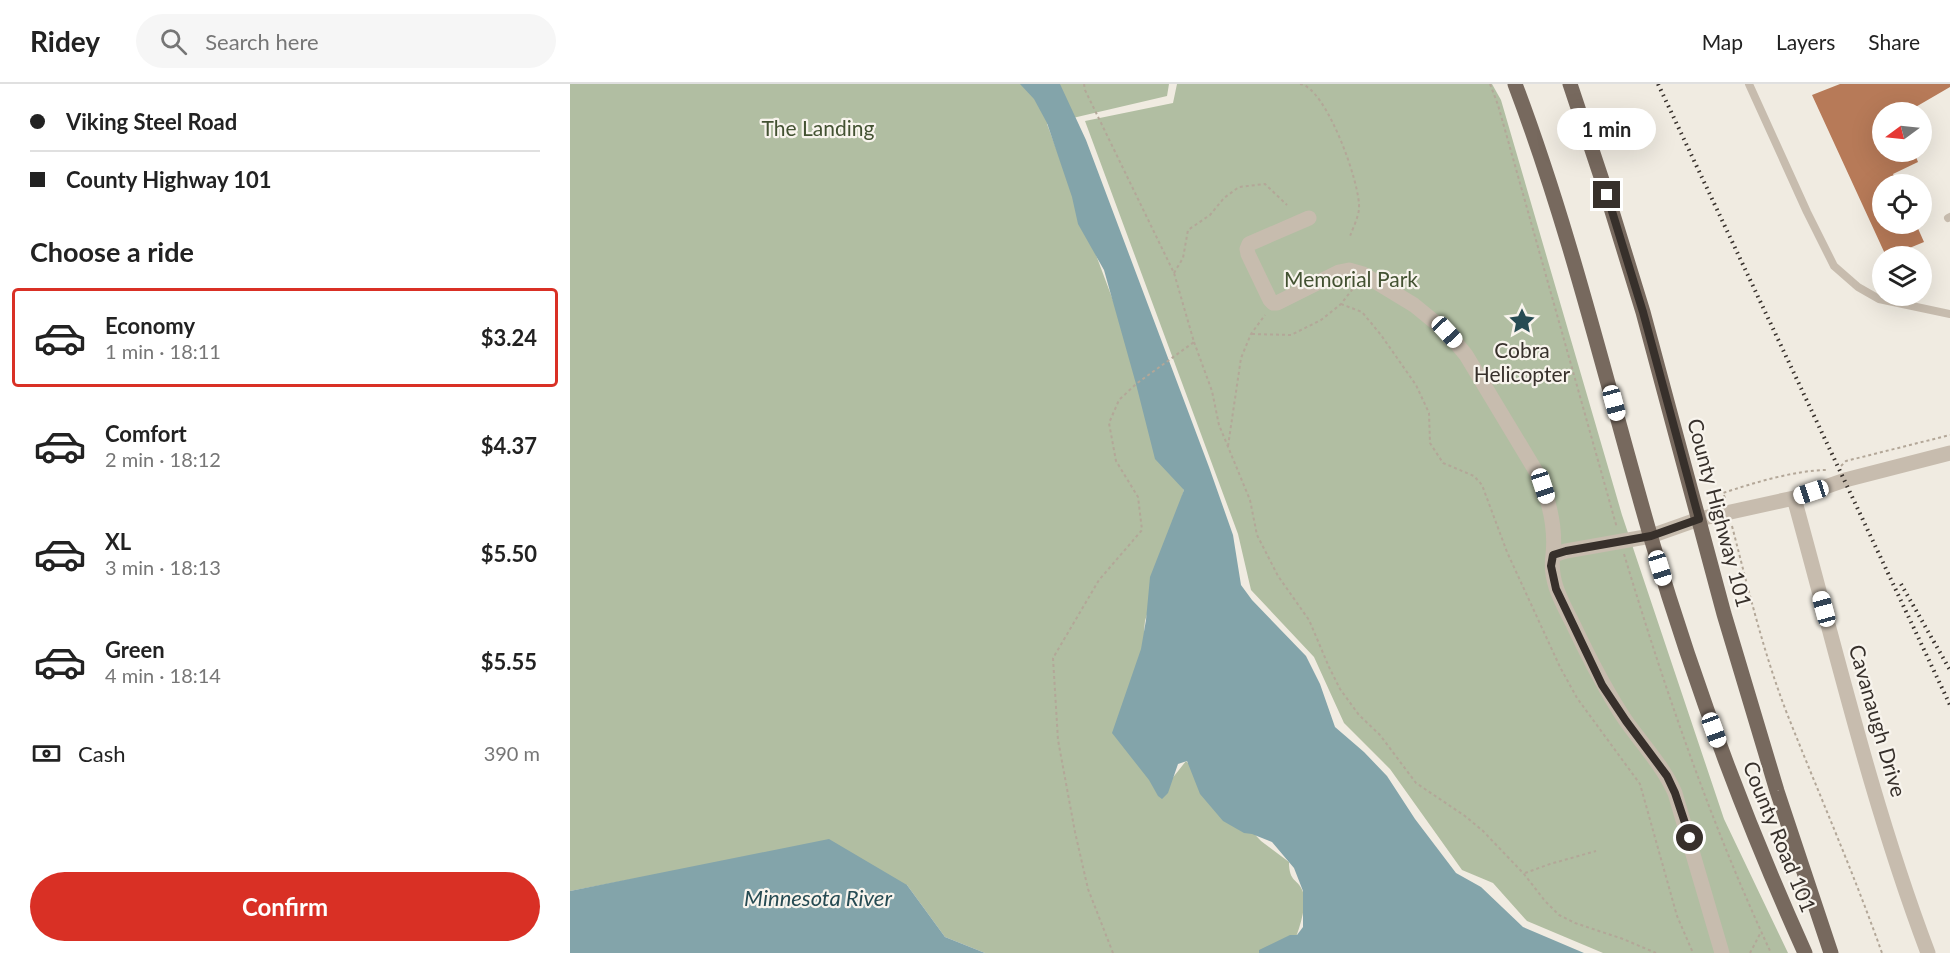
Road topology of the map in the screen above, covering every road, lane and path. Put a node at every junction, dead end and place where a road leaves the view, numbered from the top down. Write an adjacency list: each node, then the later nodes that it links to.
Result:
1 (1084, 84): 10 (path)
2 (1300, 84): 9 (path)
3 (1490, 84): 26 (path)
4 (1515, 84): 25 (main road, County Road 101)
5 (1570, 84): 24 (main road, County Highway 101)
6 (1749, 84): 14 (lane)
7 (1287, 205): 10 (path)
8 (1309, 218): 12 (street)
9 (1350, 236)
10 (1174, 273): 16 (path)
11 (1363, 274): 12 (street); 13 (path); 27 (street)
12 (1273, 303): 15 (path)
13 (1341, 304): 15 (path); 33 (path)
14 (1950, 314)
15 (1251, 334): 18 (path)
16 (1194, 342): 18 (path); 31 (path)
17 (1950, 435): 20 (path)
18 (1227, 449): 29 (path)
19 (1950, 453): 22 (street)
20 (1839, 468)
21 (1829, 470): 23 (path)
22 (1794, 498): 23 (street); 40 (street, Cavanaugh Drive)
23 (1728, 513): 24 (street); 39 (path)
24 (1699, 519): 25 (street); 38 (main road, County Highway 101)
25 (1651, 536): 26 (street); 37 (main road, County Road 101)
26 (1621, 541): 27 (street); 30 (path)
27 (1553, 555): 34 (street)
28 (1596, 851): 29 (path)
29 (1524, 874): 32 (path)
30 (1761, 932): 35 (path); 36 (path)
31 (1113, 953)
32 (1656, 953)
33 (1693, 953)
34 (1722, 953)
35 (1750, 953)
36 (1771, 953)
37 (1805, 953)
38 (1831, 953)
39 (1882, 953)
40 (1928, 953)

